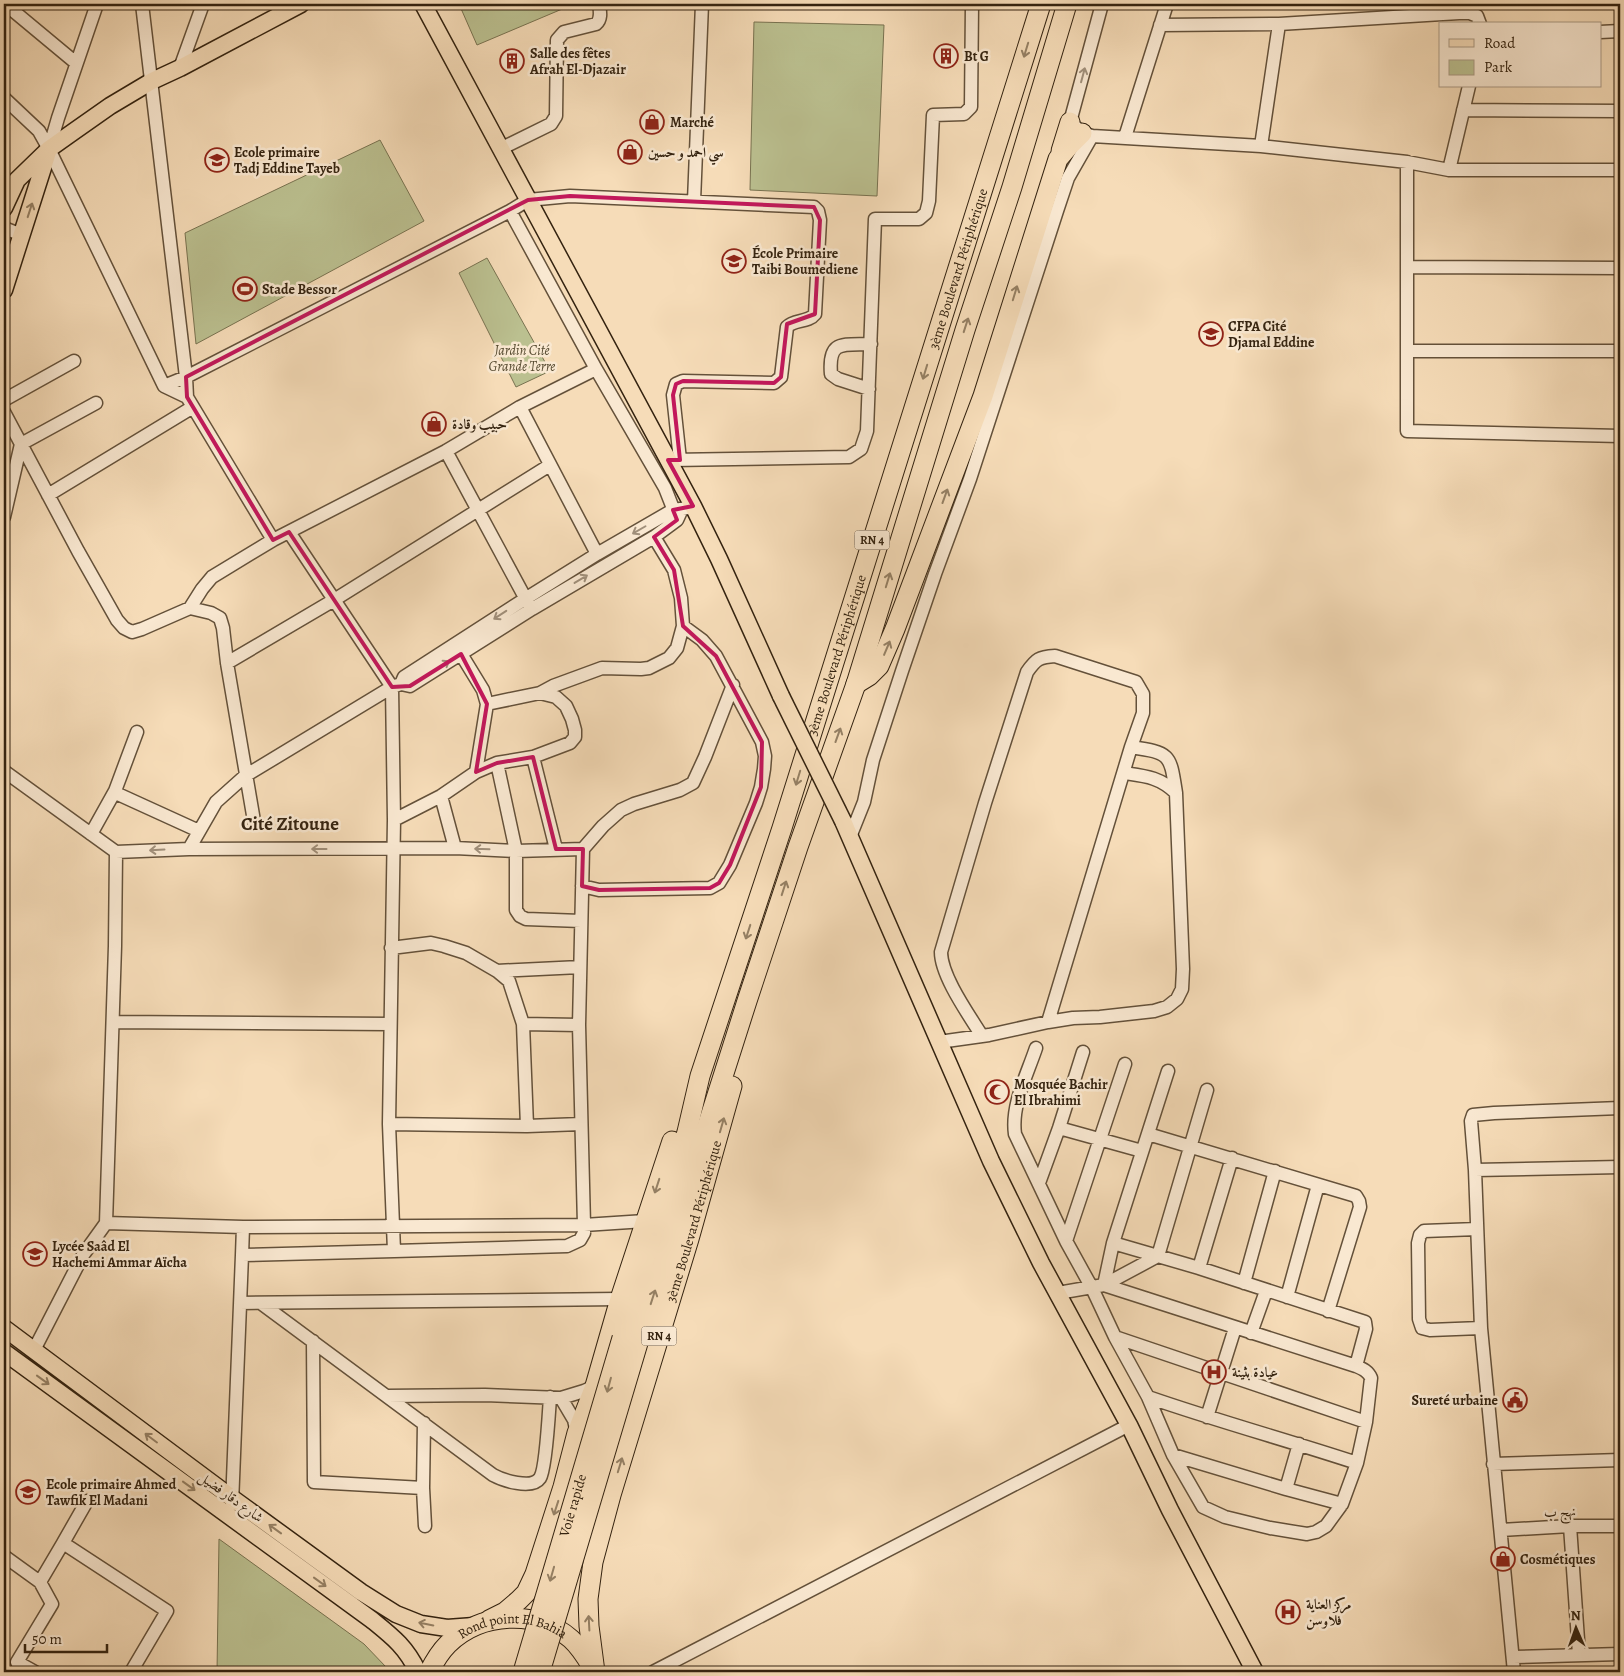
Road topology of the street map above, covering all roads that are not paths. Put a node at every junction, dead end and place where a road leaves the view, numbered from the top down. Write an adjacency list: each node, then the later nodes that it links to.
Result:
1 (4, 4): 19 (street)
2 (98, 4): 19 (street)
3 (142, 4): 21 (street)
4 (203, 4): 20 (street)
5 (301, 4): 20 (main road)
6 (422, 4): 30 (main road)
7 (599, 4): 30 (street)
8 (702, 4): 35 (street)
9 (972, 4): 43 (street)
10 (1041, 4): 120 (highway, 3ème Boulevard Périphérique / RN 4, one-way to 120)
11 (1068, 4): 76 (highway, 3ème Boulevard Périphérique / RN 4, one-way to 11)
12 (1102, 4): 26 (street, one-way to 12)
13 (1167, 4): 16 (street)
14 (1479, 22): 15 (street)
15 (1279, 24): 16 (street); 28 (street)
16 (1160, 25): 27 (street)
17 (1620, 31): 18 (street)
18 (1602, 32)
19 (76, 63): 29 (street)
20 (180, 68): 21 (main road)
21 (152, 81): 29 (main road); 48 (street)
22 (1468, 88): 24 (street)
23 (4, 98): 29 (street)
24 (1463, 110): 25 (street); 32 (street)
25 (1620, 111)
26 (1081, 130): 27 (street); 76 (highway, one-way to 26); 95 (street)
27 (1125, 137): 28 (street)
28 (1261, 146): 31 (street)
29 (49, 149): 36 (main road); 39 (main road, one-way to 29); 49 (street)
30 (500, 149): 34 (main road)
31 (1407, 162): 32 (street); 40 (street)
32 (1449, 170): 33 (street)
33 (1620, 170)
34 (528, 200): 35 (street); 37 (street); 59 (main road)
35 (694, 201): 59 (street)
36 (4, 208)
37 (510, 211): 47 (street); 48 (street)
38 (4, 228): 39 (street)
39 (22, 235): 42 (main road)
40 (1407, 267): 41 (street); 44 (street)
41 (1620, 268)
42 (4, 290)
43 (871, 344): 50 (street); 50 (street)
44 (1407, 351): 45 (street); 56 (street)
45 (1620, 351)
46 (74, 361): 51 (street)
47 (596, 369): 54 (street); 63 (street)
48 (186, 377): 49 (street); 52 (street)
49 (164, 386): 52 (street)
50 (869, 389): 59 (street)
51 (4, 400)
52 (190, 402): 61 (street); 67 (street)
53 (96, 403): 57 (street)
54 (520, 408): 58 (street); 60 (street)
55 (4, 412): 57 (street)
56 (1620, 436)
57 (21, 444): 61 (street); 64 (street)
58 (446, 451): 62 (street); 65 (street)
59 (674, 460): 63 (main road)
60 (550, 465): 62 (street); 68 (street)
61 (48, 495): 71 (street)
62 (478, 511): 69 (street); 70 (street)
63 (681, 511): 66 (street); 68 (street, one-way to 68); 95 (main road, bridge)
64 (4, 517)
65 (289, 532): 67 (street); 69 (street)
66 (654, 537): 70 (street, one-way to 66); 72 (street)
67 (273, 540): 71 (street)
68 (597, 554): 70 (street)
69 (334, 600): 74 (street); 77 (street)
70 (529, 604): 73 (street); 77 (street, one-way to 77)
71 (190, 608): 74 (street)
72 (684, 626): 75 (street); 78 (street)
73 (461, 654): 77 (street, one-way to 73); 79 (street)
74 (227, 663): 87 (street)
75 (733, 684): 100 (street); 103 (street)
76 (856, 684): 108 (highway, 3ème Boulevard Périphérique / RN 4, one-way to 76)
77 (397, 686): 87 (street); 91 (street)
78 (540, 694): 79 (street); 82 (street)
79 (487, 704): 85 (street)
80 (137, 732): 94 (street)
81 (1131, 747): 86 (street); 88 (street); 114 (street)
82 (533, 757): 83 (street); 99 (street)
83 (497, 763): 85 (street); 101 (street)
84 (4, 771): 94 (street)
85 (476, 772): 90 (street)
86 (1124, 773): 88 (street); 110 (street)
87 (245, 776): 92 (street); 93 (street)
88 (1176, 793): 110 (street)
89 (120, 795): 93 (street)
90 (441, 796): 91 (street); 96 (street)
91 (394, 820): 98 (street)
92 (254, 821)
93 (199, 831): 97 (street)
94 (91, 834): 102 (street)
95 (850, 837): 115 (main road)
96 (455, 848): 98 (street); 101 (street, one-way to 96)
97 (189, 849): 98 (street, one-way to 97); 102 (street, one-way to 102)
98 (393, 849): 105 (street)
99 (556, 849): 100 (street); 101 (street)
100 (583, 849): 103 (street)
101 (516, 851): 104 (street)
102 (116, 852): 109 (street)
103 (582, 886): 104 (street)
104 (581, 921): 106 (street)
105 (391, 948): 107 (street); 111 (street)
106 (580, 967): 107 (street); 113 (street)
107 (497, 971): 112 (street)
108 (747, 1001): 164 (highway, 3ème Boulevard Périphérique / RN 4, one-way to 108); 206 (highway, 3ème Boulevard Périphérique / RN 4, one-way to 108)
109 (113, 1022): 111 (street); 138 (street)
110 (1048, 1022): 114 (street)
111 (390, 1024): 123 (street)
112 (523, 1024): 113 (street); 125 (street)
113 (579, 1025): 124 (street)
114 (982, 1036): 115 (street)
115 (939, 1042): 152 (main road)
116 (1036, 1048): 135 (street)
117 (1083, 1052): 126 (street)
118 (1125, 1064): 128 (street)
119 (1168, 1071): 127 (street)
120 (700, 1076): 137 (highway, 3ème Boulevard Périphérique / RN 4, one-way to 137); 164 (highway, 3ème Boulevard Périphérique / RN 4)
121 (1207, 1090): 129 (street)
122 (1620, 1108): 133 (street)
123 (389, 1124): 125 (street); 140 (street)
124 (581, 1124): 125 (street); 139 (street)
125 (527, 1126)
126 (1059, 1128): 128 (street); 135 (street)
127 (1148, 1134): 129 (street); 130 (street)
128 (1100, 1140): 130 (street); 143 (street)
129 (1191, 1146): 131 (street); 147 (street)
130 (1142, 1151): 144 (street)
131 (1232, 1158): 134 (street); 148 (street)
132 (1620, 1167): 133 (street)
133 (1476, 1170): 142 (street)
134 (1276, 1171): 136 (street); 149 (street)
135 (1039, 1183): 143 (street)
136 (1318, 1185): 153 (street); 157 (street)
137 (645, 1221): 139 (street); 154 (highway, 3ème Boulevard Périphérique / RN 4)
138 (106, 1223): 141 (street); 165 (street)
139 (584, 1225): 140 (street); 145 (street)
140 (392, 1226): 141 (street); 145 (street)
141 (243, 1227): 146 (street)
142 (1477, 1229): 160 (street); 160 (street)
143 (1066, 1241): 150 (street)
144 (1113, 1243): 147 (street); 150 (street)
145 (394, 1251): 146 (street)
146 (242, 1255): 155 (street)
147 (1158, 1256): 148 (street); 150 (street)
148 (1199, 1268): 149 (street)
149 (1244, 1283): 151 (street)
150 (1098, 1287): 152 (street); 159 (street); 162 (street)
151 (1266, 1291): 153 (street); 161 (street)
152 (1058, 1293): 176 (main road)
153 (1287, 1297): 157 (street)
154 (620, 1299): 156 (street); 169 (highway, 3ème Boulevard Périphérique / RN 4)
155 (240, 1303): 156 (street); 185 (street)
156 (262, 1304): 163 (street)
157 (1328, 1311): 167 (street)
158 (4, 1328): 165 (main road, شارع دقار فضيل)
159 (1235, 1328): 161 (street); 168 (street)
160 (1482, 1328): 182 (street)
161 (1251, 1333): 167 (street)
162 (1115, 1337): 168 (street); 172 (street)
163 (313, 1341): 170 (street); 183 (street)
164 (630, 1341): 204 (highway, Voie rapide, one-way to 204, bridge); 205 (highway, Voie rapide, bridge)
165 (34, 1350): 185 (main road, شارع دقار فضيل, one-way to 165)
166 (4, 1352): 188 (main road, شارع دقار فضيل, one-way to 188)
167 (1356, 1366): 174 (street)
168 (1222, 1373): 173 (street); 174 (street)
169 (595, 1386): 171 (street); 177 (highway, 3ème Boulevard Périphérique / RN 4)
170 (388, 1396): 171 (street); 175 (street)
171 (555, 1397): 175 (street); 177 (street)
172 (1148, 1397): 173 (street); 179 (street)
173 (1207, 1417): 178 (street)
174 (1366, 1422): 181 (street)
175 (424, 1423): 183 (street)
176 (1129, 1426): 207 (street); 208 (main road)
177 (577, 1433): 196 (highway, 3ème Boulevard Périphérique / RN 4, one-way to 196)
178 (1299, 1444): 181 (street); 184 (street)
179 (1173, 1454): 184 (street); 187 (street)
180 (1620, 1460): 182 (street)
181 (1357, 1463): 187 (street)
182 (1493, 1464): 192 (street)
183 (423, 1488): 189 (street)
184 (1286, 1489): 187 (street)
185 (232, 1498): 188 (street); 196 (main road, شارع دقار فضيل, one-way to 185)
186 (87, 1500): 193 (street)
187 (1342, 1504)
188 (232, 1516): 202 (main road, شارع دقار فضيل, one-way to 202)
189 (425, 1526)
190 (1570, 1526): 191 (street, نهج ب); 192 (street, نهج ب); 197 (street)
191 (1620, 1526)
192 (1502, 1530): 199 (street)
193 (62, 1543): 195 (street); 201 (street)
194 (4, 1556): 195 (street)
195 (40, 1582): 200 (street)
196 (482, 1623): 203 (highway, Rond point El Bahia); 206 (highway, Rond point El Bahia)
197 (1580, 1654): 198 (street); 199 (street)
198 (1620, 1654)
199 (1513, 1657): 209 (street)
200 (36, 1672)
201 (131, 1672)
202 (418, 1672)
203 (429, 1672)
204 (523, 1672)
205 (540, 1672)
206 (595, 1672)
207 (653, 1672)
208 (1255, 1672)
209 (1514, 1672)

